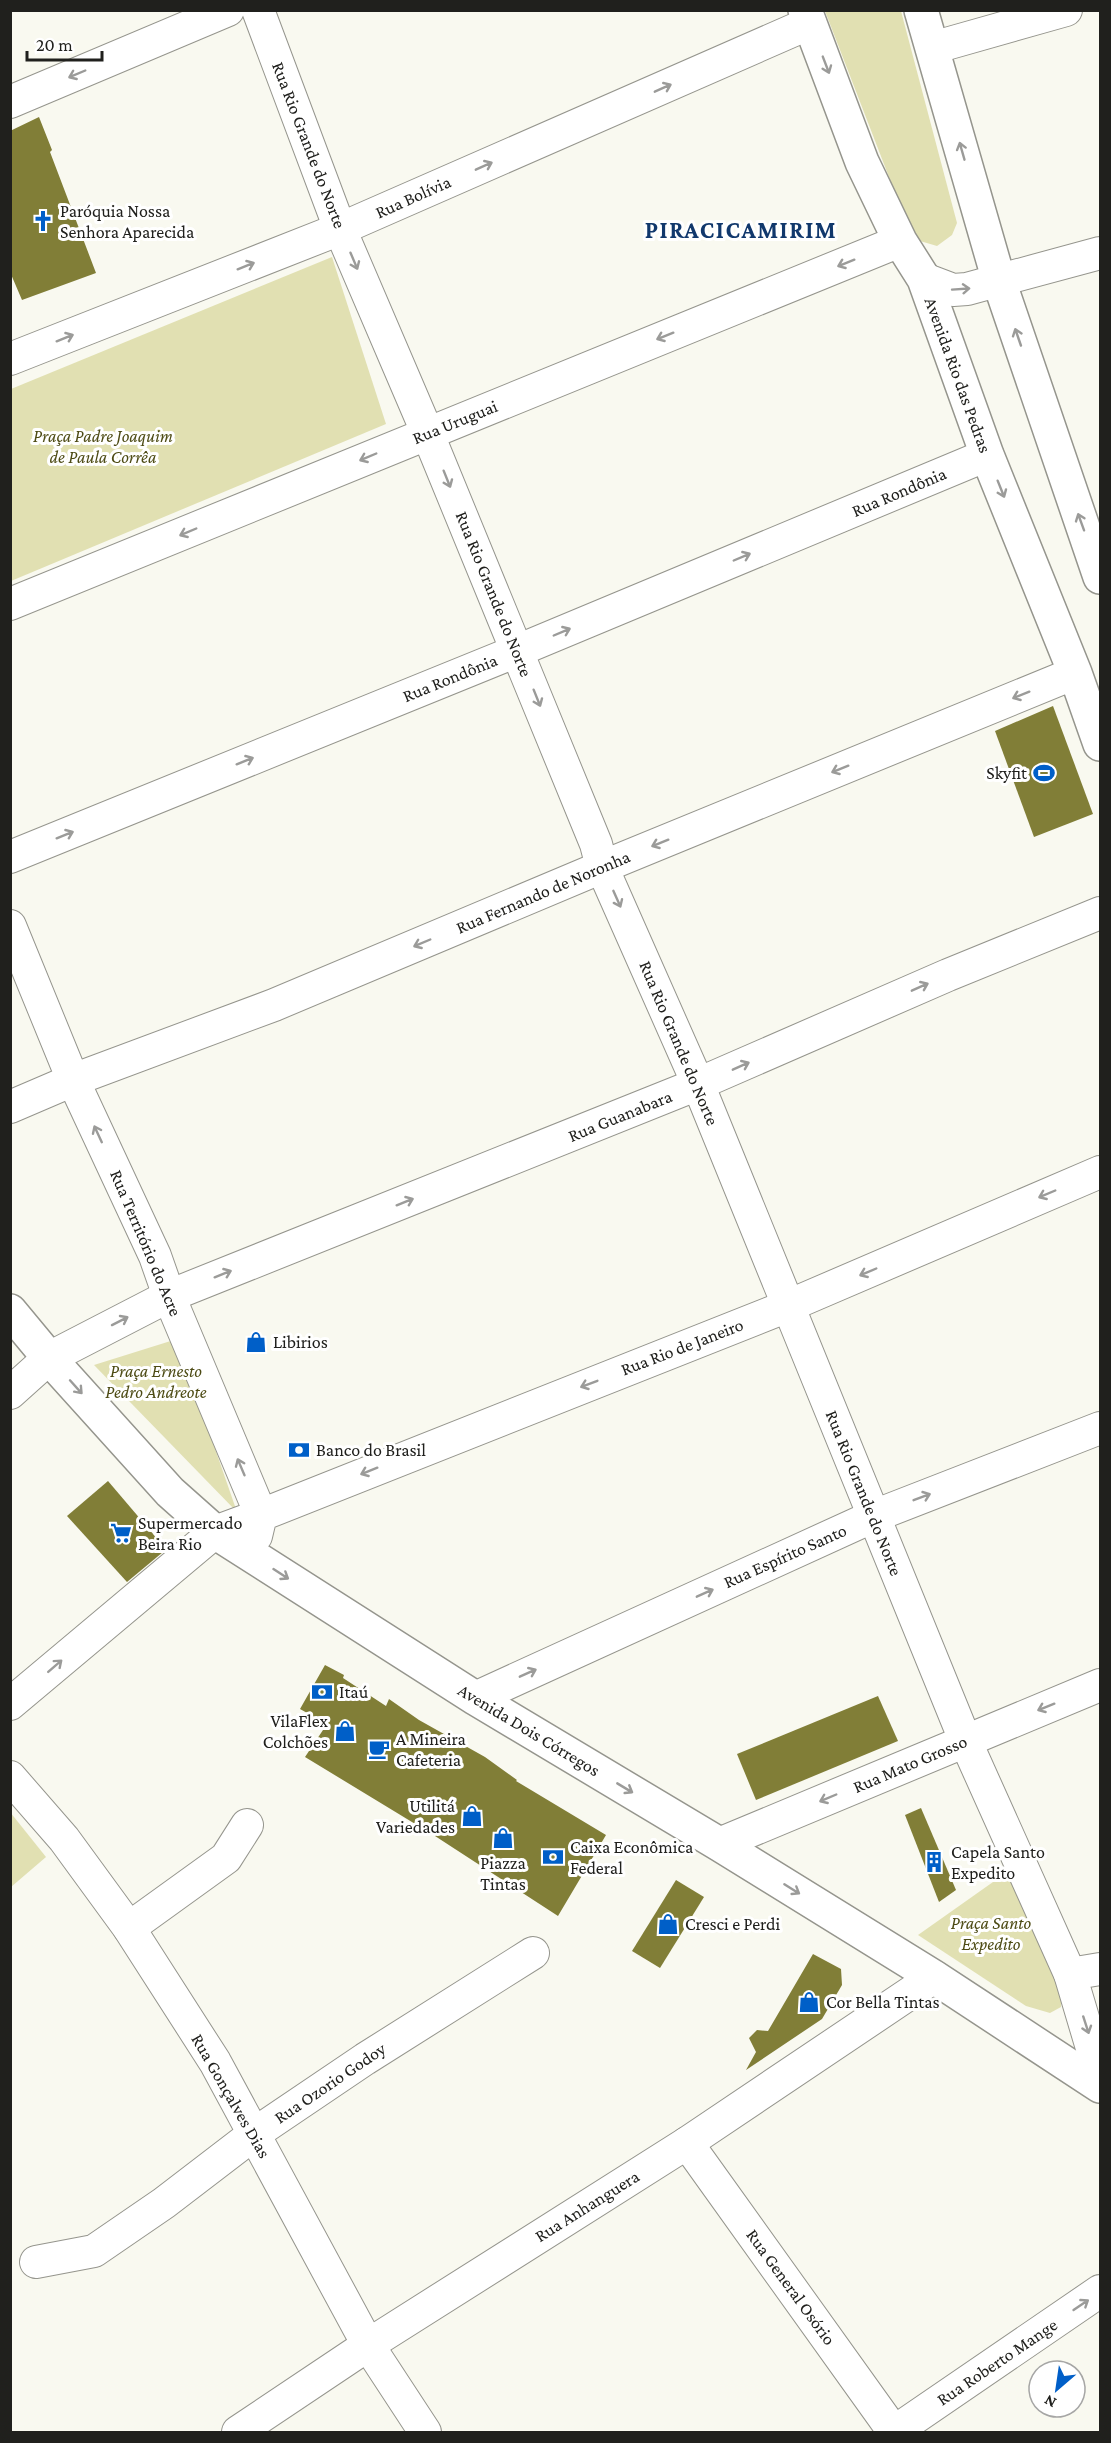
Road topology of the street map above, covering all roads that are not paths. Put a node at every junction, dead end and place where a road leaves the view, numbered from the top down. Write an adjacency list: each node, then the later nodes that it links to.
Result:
1 (228, 10): 7 (street, one-way to 7)
2 (258, 10): 8 (street, Rua Rio Grande do Norte)
3 (921, 10): 6 (main road)
4 (1066, 10): 6 (street)
5 (808, 17): 8 (street, Rua Bolívia, one-way to 5); 9 (main road, Avenida Rio das Pedras, one-way to 9)
6 (932, 48): 12 (main road, one-way to 6)
7 (10, 102)
8 (340, 229): 13 (street, Rua Bolívia, one-way to 8); 14 (street, Rua Rio Grande do Norte, one-way to 14)
9 (900, 241): 11 (main road, Avenida Rio das Pedras); 14 (street, Rua Uruguai, one-way to 14)
10 (1101, 253): 12 (street)
11 (924, 279): 12 (street, one-way to 12); 15 (main road, Avenida Rio das Pedras)
12 (999, 281): 16 (main road, one-way to 12)
13 (10, 359)
14 (427, 432): 17 (street, Rua Uruguai, one-way to 17); 18 (street, Rua Rio Grande do Norte, one-way to 18)
15 (987, 455): 18 (street, Rua Rondônia, one-way to 15); 19 (main road, Avenida Rio das Pedras, one-way to 19)
16 (1101, 577)
17 (10, 604)
18 (517, 651): 21 (street, Rua Rondônia, one-way to 18); 22 (street, Rua Rio Grande do Norte, one-way to 22)
19 (1075, 673): 20 (main road, Avenida Rio das Pedras); 22 (street, Rua Fernando de Noronha, one-way to 22)
20 (1101, 744)
21 (10, 857)
22 (602, 867): 25 (street, Rua Fernando de Noronha, one-way to 25); 26 (street, Rua Rio Grande do Norte, one-way to 26)
23 (1101, 913): 26 (street, Rua Guanabara, one-way to 23)
24 (10, 927): 25 (street, Rua Território do Acre)
25 (73, 1080): 27 (street, Rua Fernando de Noronha); 29 (street, Rua Território do Acre, one-way to 25)
26 (698, 1084): 29 (street, Rua Guanabara, one-way to 26); 30 (street, Rua Rio Grande do Norte)
27 (10, 1107)
28 (1101, 1172): 30 (street, Rua Rio de Janeiro, one-way to 30)
29 (169, 1296): 32 (street, Rua Guanabara, one-way to 29); 35 (street, Rua Território do Acre, one-way to 29)
30 (788, 1306): 35 (street, Rua Rio de Janeiro, one-way to 35); 36 (street, Rua Rio Grande do Norte)
31 (10, 1311): 32 (main road, Avenida Dois Córregos)
32 (49, 1358): 33 (street, Rua Guanabara); 37 (main road, Avenida Dois Córregos, one-way to 37)
33 (10, 1393)
34 (1101, 1428): 36 (street, Rua Espírito Santo, one-way to 34)
35 (261, 1515): 37 (street); 38 (street)
36 (874, 1516): 40 (street, Rua Espírito Santo, one-way to 36); 42 (street, Rua Rio Grande do Norte)
37 (215, 1532): 38 (main road, Avenida Dois Córregos); 41 (street, one-way to 37)
38 (250, 1554): 40 (main road, Avenida Dois Córregos, one-way to 40)
39 (1101, 1684): 42 (street, Rua Mato Grosso, one-way to 42)
40 (475, 1698): 45 (main road, Avenida Dois Córregos, one-way to 45)
41 (10, 1704)
42 (965, 1740): 45 (street, Rua Mato Grosso, one-way to 45); 48 (street, Rua Rio Grande do Norte)
43 (10, 1777): 46 (street, Rua Gonçalves Dias)
44 (247, 1825): 46 (street)
45 (719, 1844): 49 (main road, Avenida Dois Córregos, one-way to 49)
46 (129, 1928): 52 (street, Rua Gonçalves Dias)
47 (533, 1953): 52 (street, Rua Ozorio Godoy)
48 (1085, 1972): 50 (street, Rua Rio Grande do Norte, one-way to 50)
49 (934, 1977): 51 (main road, Avenida Dois Córregos); 53 (street, Rua Anhanguera)
50 (1101, 2075)
51 (1101, 2086)
52 (254, 2134): 54 (street, Rua Ozorio Godoy); 56 (street, Rua Gonçalves Dias)
53 (687, 2143): 56 (street, Rua Anhanguera); 57 (street, Rua General Osório)
54 (36, 2262)
55 (1101, 2292): 57 (street, Rua Roberto Mange, one-way to 55)
56 (368, 2344): 58 (street, Rua Anhanguera); 59 (street, Rua Gonçalves Dias)
57 (894, 2432)
58 (238, 2433)
59 (425, 2433)

